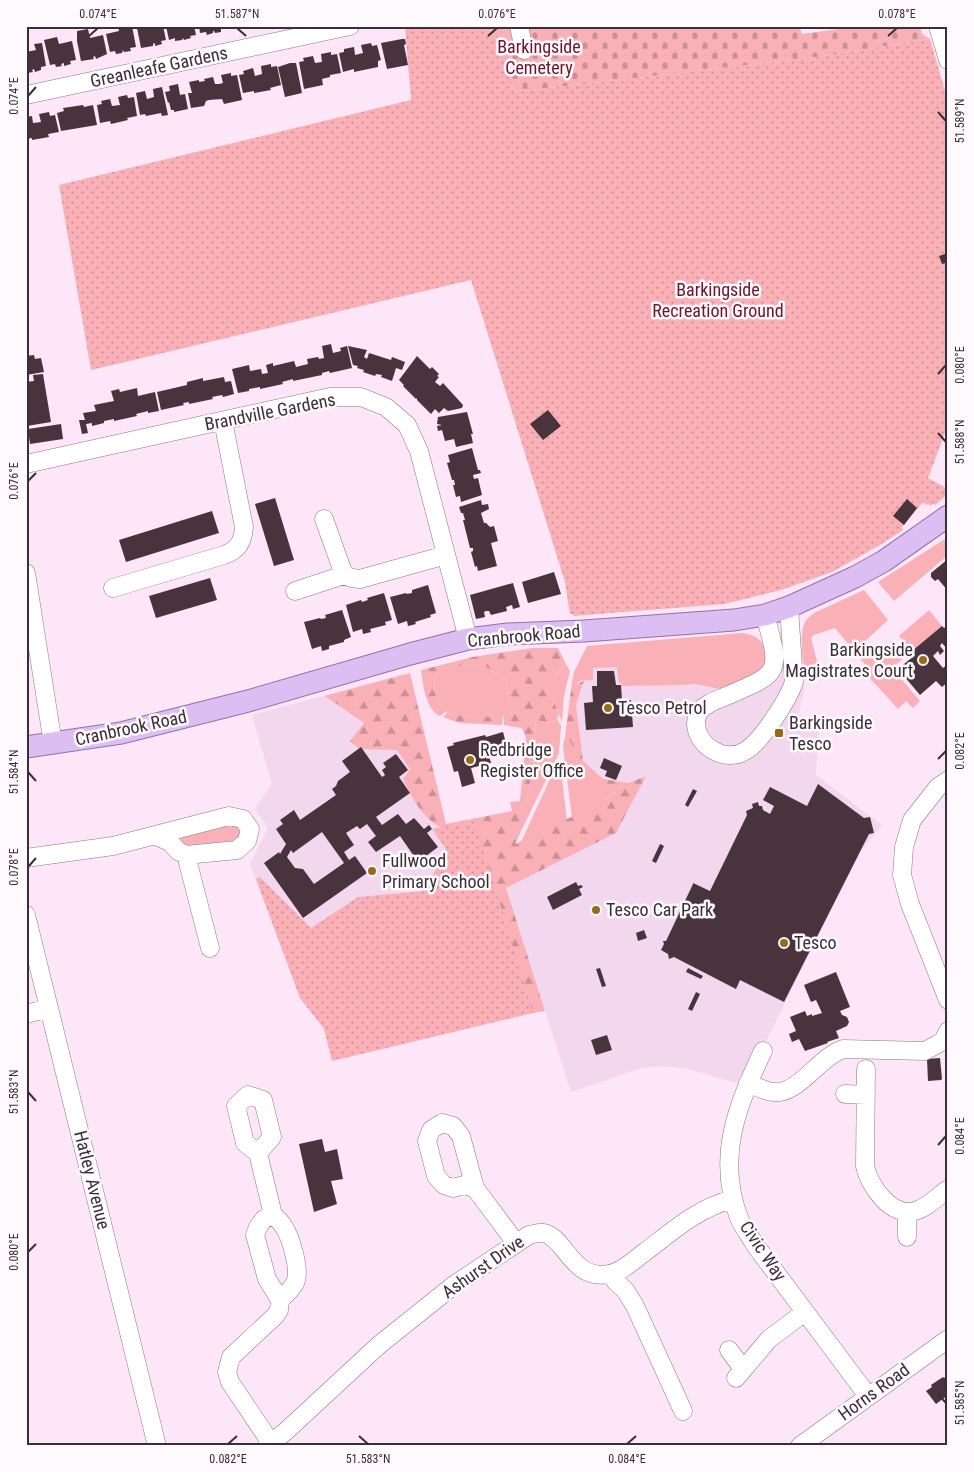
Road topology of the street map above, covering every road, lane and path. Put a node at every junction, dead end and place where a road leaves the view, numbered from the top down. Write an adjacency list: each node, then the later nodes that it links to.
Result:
1 (350, 26): 6 (street, Greanleafe Gardens)
2 (519, 26): 4 (street)
3 (938, 26): 5 (street)
4 (524, 50)
5 (948, 60)
6 (26, 95)
7 (223, 421): 8 (street, Brandville Gardens); 11 (street, Brandville Gardens); 14 (street)
8 (26, 464)
9 (948, 516): 16 (main road, Cranbrook Road)
10 (324, 519): 13 (street)
11 (446, 555): 13 (street); 18 (street, Brandville Gardens)
12 (26, 573): 19 (street)
13 (344, 575): 15 (street)
14 (125, 589)
15 (295, 591)
16 (789, 607): 17 (main road, Cranbrook Road); 17 (street)
17 (765, 615): 18 (main road, Cranbrook Road)
18 (468, 639): 19 (main road, Cranbrook Road)
19 (53, 744): 20 (main road, Cranbrook Road)
20 (26, 747)
21 (948, 780): 27 (street)
22 (156, 836): 23 (street); 23 (street); 24 (street)
23 (186, 855): 26 (street)
24 (26, 858)
25 (26, 915): 28 (street, Hatley Avenue)
26 (210, 948)
27 (948, 1000)
28 (49, 1008): 29 (street); 52 (street, Hatley Avenue)
29 (26, 1014)
30 (948, 1031): 33 (street)
31 (763, 1051): 33 (street, Civic Way)
32 (866, 1069): 35 (street)
33 (748, 1083): 39 (street, Civic Way)
34 (845, 1094): 35 (street)
35 (866, 1095): 40 (street)
36 (258, 1153): 41 (street)
37 (475, 1188): 43 (street)
38 (948, 1189): 40 (street)
39 (734, 1199): 44 (street); 46 (street, Civic Way)
40 (907, 1212): 42 (street)
41 (273, 1216): 45 (street); 45 (street)
42 (907, 1237)
43 (516, 1243): 44 (street, Ashurst Drive); 51 (street, Ashurst Drive)
44 (611, 1274): 50 (street)
45 (280, 1300): 51 (street)
46 (805, 1312): 48 (street); 49 (street, Civic Way)
47 (948, 1339): 49 (street, Horns Road)
48 (729, 1350)
49 (868, 1396): 53 (street, Horns Road)
50 (683, 1411)
51 (269, 1444)
52 (157, 1446)
53 (800, 1446)

